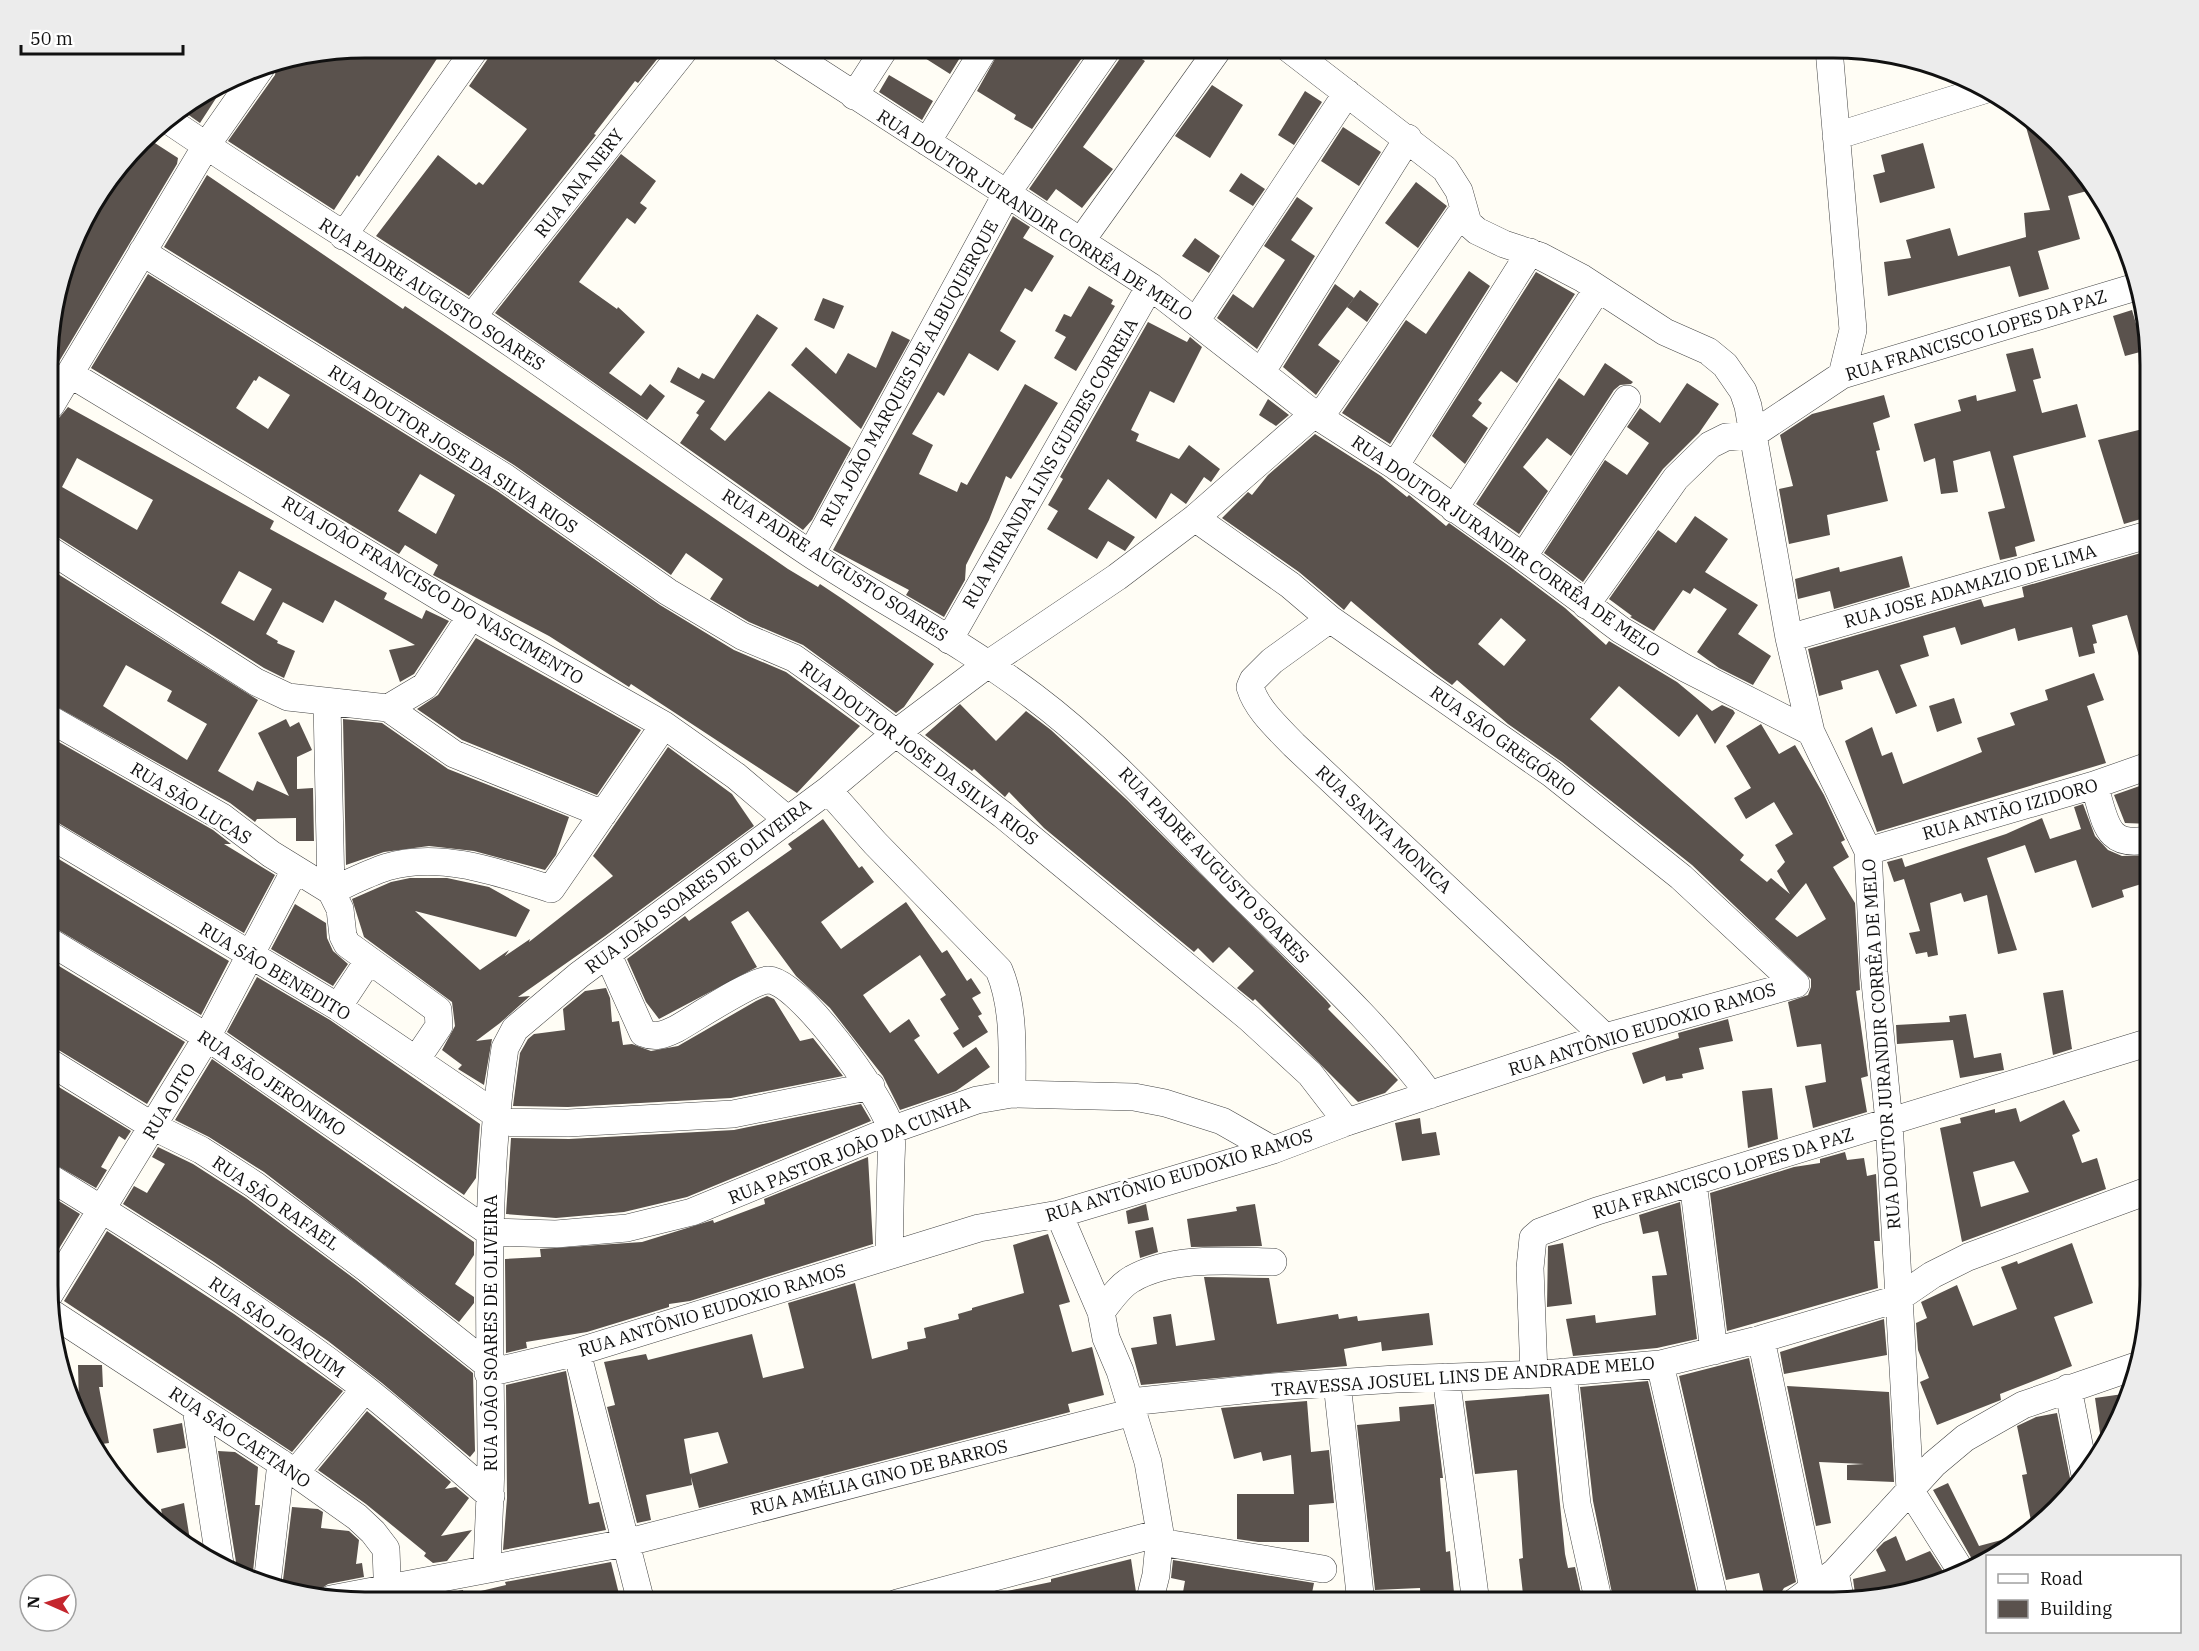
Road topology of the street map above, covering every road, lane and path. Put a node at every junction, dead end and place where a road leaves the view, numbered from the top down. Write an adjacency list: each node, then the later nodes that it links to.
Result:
1 (469, 58): 21 (street)
2 (678, 58): 28 (street, RUA ANA NERY)
3 (797, 58): 13 (street, RUA DOUTOR JURANDIR CORRÊA DE MELO)
4 (879, 58): 13 (street)
5 (979, 58): 17 (street)
6 (1101, 58): 19 (street, RUA JOÃO MARQUES DE ALBUQUERQUE)
7 (1212, 58): 22 (street)
8 (1301, 58): 11 (street)
9 (1830, 58): 15 (street)
10 (252, 81): 18 (street)
11 (1347, 93): 16 (street); 29 (street)
12 (1974, 93): 15 (street)
13 (854, 96): 17 (street, RUA DOUTOR JURANDIR CORRÊA DE MELO)
14 (175, 125): 18 (street, RUA PADRE AUGUSTO SOARES)
15 (1836, 136): 32 (street)
16 (1408, 138): 20 (street); 30 (street)
17 (927, 142): 19 (street, RUA DOUTOR JURANDIR CORRÊA DE MELO)
18 (206, 146): 21 (street, RUA PADRE AUGUSTO SOARES); 23 (street)
19 (1007, 193): 22 (street, RUA DOUTOR JURANDIR CORRÊA DE MELO); 41 (street, RUA JOÃO MARQUES DE ALBUQUERQUE)
20 (1463, 210): 24 (street); 35 (street, RUA JOÃO SOARES DE OLIVEIRA)
21 (343, 236): 28 (street, RUA PADRE AUGUSTO SOARES)
22 (1081, 241): 25 (street, RUA DOUTOR JURANDIR CORRÊA DE MELO)
23 (142, 252): 31 (street); 55 (street, RUA DOUTOR JOSE DA SILVA RIOS)
24 (1530, 252): 27 (street); 37 (street)
25 (1150, 286): 29 (street, RUA DOUTOR JURANDIR CORRÊA DE MELO); 48 (street, RUA MIRANDA LINS GUEDES CORREIA)
26 (2131, 288): 32 (street, RUA FRANCISCO LOPES DA PAZ)
27 (1598, 290): 36 (street); 38 (street)
28 (472, 317): 41 (street, RUA PADRE AUGUSTO SOARES)
29 (1196, 321): 30 (street, RUA DOUTOR JURANDIR CORRÊA DE MELO)
30 (1262, 371): 35 (street, RUA DOUTOR JURANDIR CORRÊA DE MELO)
31 (70, 374): 33 (street); 45 (street, RUA JOÃO FRANCISCO DO NASCIMENTO)
32 (1842, 375): 36 (street, RUA FRANCISCO LOPES DA PAZ)
33 (58, 394)
34 (1627, 399): 43 (street)
35 (1317, 416): 37 (street, RUA DOUTOR JURANDIR CORRÊA DE MELO); 39 (street, RUA JOÃO SOARES DE OLIVEIRA)
36 (1752, 435): 44 (street, RUA FRANCISCO LOPES DA PAZ); 47 (street)
37 (1395, 466): 38 (street, RUA DOUTOR JURANDIR CORRÊA DE MELO)
38 (1455, 509): 43 (street, RUA DOUTOR JURANDIR CORRÊA DE MELO)
39 (1195, 518): 46 (street, RUA SÃO GREGÓRIO); 49 (street, RUA JOÃO SOARES DE OLIVEIRA)
40 (2140, 537): 47 (street, RUA JOSE ADAMAZIO DE LIMA)
41 (810, 554): 48 (street, RUA PADRE AUGUSTO SOARES)
42 (58, 555): 50 (street)
43 (1523, 557): 44 (street, RUA DOUTOR JURANDIR CORRÊA DE MELO)
44 (1586, 605): 54 (street, RUA DOUTOR JURANDIR CORRÊA DE MELO)
45 (471, 616): 51 (street); 53 (street, RUA JOÃO FRANCISCO DO NASCIMENTO)
46 (1330, 619): 70 (street, RUA SÃO GREGÓRIO); 72 (street, RUA SANTA MONICA)
47 (1789, 638): 54 (street)
48 (949, 640): 49 (street, RUA PADRE AUGUSTO SOARES)
49 (988, 664): 55 (street, RUA JOÃO SOARES DE OLIVEIRA); 79 (street, RUA PADRE AUGUSTO SOARES)
50 (327, 703): 51 (street); 65 (street)
51 (387, 708): 59 (street)
52 (58, 724): 64 (street, RUA SÃO LUCAS)
53 (664, 725): 59 (street); 60 (street, RUA JOÃO FRANCISCO DO NASCIMENTO)
54 (1811, 732): 63 (street, RUA DOUTOR JURANDIR CORRÊA DE MELO)
55 (896, 733): 58 (street, RUA JOÃO SOARES DE OLIVEIRA); 81 (street, RUA DOUTOR JOSE DA SILVA RIOS)
56 (2140, 769): 57 (street, RUA ANTÃO IZIDORO)
57 (2094, 785): 62 (street); 63 (street, RUA ANTÃO IZIDORO)
58 (828, 790): 60 (street, RUA JOÃO SOARES DE OLIVEIRA); 78 (street)
59 (603, 814): 65 (street)
60 (788, 820): 67 (street, RUA JOÃO SOARES DE OLIVEIRA)
61 (58, 840): 68 (street, RUA SÃO BENEDITO)
62 (2140, 840)
63 (1868, 851): 82 (street, RUA DOUTOR JURANDIR CORRÊA DE MELO)
64 (295, 870): 65 (street, RUA SÃO LUCAS); 68 (street, RUA OITO)
65 (330, 891): 69 (street)
66 (58, 946): 73 (street, RUA SÃO JERONIMO)
67 (608, 955): 77 (street); 80 (street, RUA JOÃO SOARES DE OLIVEIRA)
68 (249, 956): 71 (street, RUA SÃO BENEDITO); 73 (street, RUA OITO)
69 (369, 960): 71 (street); 75 (street)
70 (1796, 984): 72 (street, RUA ANTÔNIO EUDOXIO RAMOS)
71 (338, 1008): 75 (street, RUA SÃO BENEDITO)
72 (1605, 1037): 79 (street, RUA ANTÔNIO EUDOXIO RAMOS)
73 (207, 1038): 83 (street, RUA OITO); 91 (street, RUA SÃO JERONIMO)
74 (2140, 1045): 82 (street, RUA FRANCISCO LOPES DA PAZ)
75 (416, 1060): 80 (street, RUA SÃO BENEDITO)
76 (58, 1068): 83 (street, RUA SÃO RAFAEL)
77 (871, 1086): 80 (street); 84 (street)
78 (1012, 1094): 84 (street, RUA PASTOR JOÃO DA CUNHA); 85 (street, RUA PASTOR JOÃO DA CUNHA)
79 (1430, 1095): 81 (street, RUA ANTÔNIO EUDOXIO RAMOS)
80 (497, 1118): 91 (street, RUA JOÃO SOARES DE OLIVEIRA)
81 (1347, 1122): 85 (street, RUA ANTÔNIO EUDOXIO RAMOS)
82 (1889, 1122): 87 (street, RUA FRANCISCO LOPES DA PAZ); 95 (street, RUA DOUTOR JURANDIR CORRÊA DE MELO)
83 (154, 1127): 89 (street, RUA OITO); 103 (street, RUA SÃO RAFAEL)
84 (891, 1130): 91 (street, RUA PASTOR JOÃO DA CUNHA); 92 (street)
85 (1273, 1150): 90 (street, RUA ANTÔNIO EUDOXIO RAMOS)
86 (58, 1182): 89 (street, RUA SÃO JOAQUIM)
87 (1693, 1182): 99 (street); 105 (street, RUA FRANCISCO LOPES DA PAZ)
88 (2140, 1194): 95 (street, TRAVESSA JOSUEL LINS DE ANDRADE MELO)
89 (103, 1210): 94 (street, RUA OITO); 109 (street, RUA SÃO JOAQUIM)
90 (1059, 1214): 92 (street, RUA ANTÔNIO EUDOXIO RAMOS); 96 (street)
91 (489, 1232): 103 (street, RUA JOÃO SOARES DE OLIVEIRA)
92 (889, 1255): 100 (street, RUA ANTÔNIO EUDOXIO RAMOS)
93 (1273, 1262): 96 (street)
94 (58, 1280)
95 (1897, 1299): 98 (street, TRAVESSA JOSUEL LINS DE ANDRADE MELO); 114 (street, RUA DOUTOR JURANDIR CORRÊA DE MELO)
96 (1101, 1312): 110 (street)
97 (60, 1319): 111 (street, RUA SÃO CAETANO)
98 (1761, 1339): 99 (street, TRAVESSA JOSUEL LINS DE ANDRADE MELO); 133 (street)
99 (1714, 1351): 101 (street, TRAVESSA JOSUEL LINS DE ANDRADE MELO)
100 (577, 1352): 103 (street, RUA ANTÔNIO EUDOXIO RAMOS); 117 (street)
101 (1660, 1364): 104 (street, TRAVESSA JOSUEL LINS DE ANDRADE MELO); 132 (street)
102 (2129, 1368): 108 (street)
103 (488, 1369): 115 (street, RUA JOÃO SOARES DE OLIVEIRA)
104 (1563, 1372): 105 (street, TRAVESSA JOSUEL LINS DE ANDRADE MELO); 131 (street)
105 (1534, 1374): 106 (street, TRAVESSA JOSUEL LINS DE ANDRADE MELO)
106 (1446, 1377): 107 (street, TRAVESSA JOSUEL LINS DE ANDRADE MELO); 130 (street)
107 (1337, 1383): 110 (street, TRAVESSA JOSUEL LINS DE ANDRADE MELO); 129 (street)
108 (2068, 1388): 112 (street); 114 (street)
109 (365, 1389): 113 (street); 115 (street, RUA SÃO JOAQUIM)
110 (1131, 1407): 116 (street); 117 (street, RUA AMÉLIA GINO DE BARROS)
111 (196, 1408): 113 (street, RUA SÃO CAETANO); 118 (street)
112 (2083, 1464)
113 (288, 1468): 123 (street); 124 (street, RUA SÃO CAETANO)
114 (1910, 1490): 119 (street); 122 (street)
115 (491, 1496): 120 (street, RUA JOÃO SOARES DE OLIVEIRA)
116 (1160, 1538): 121 (street); 127 (street); 128 (street)
117 (625, 1543): 120 (street, RUA AMÉLIA GINO DE BARROS); 126 (street)
118 (219, 1555)
119 (1958, 1566)
120 (488, 1569): 125 (street, RUA AMÉLIA GINO DE BARROS)
121 (1323, 1569)
122 (1835, 1572): 134 (street); 135 (street)
123 (268, 1576)
124 (387, 1592)
125 (402, 1592)
126 (638, 1592)
127 (942, 1592)
128 (1151, 1592)
129 (1360, 1592)
130 (1475, 1592)
131 (1597, 1592)
132 (1712, 1592)
133 (1802, 1592)
134 (1808, 1592)
135 (1839, 1592)

